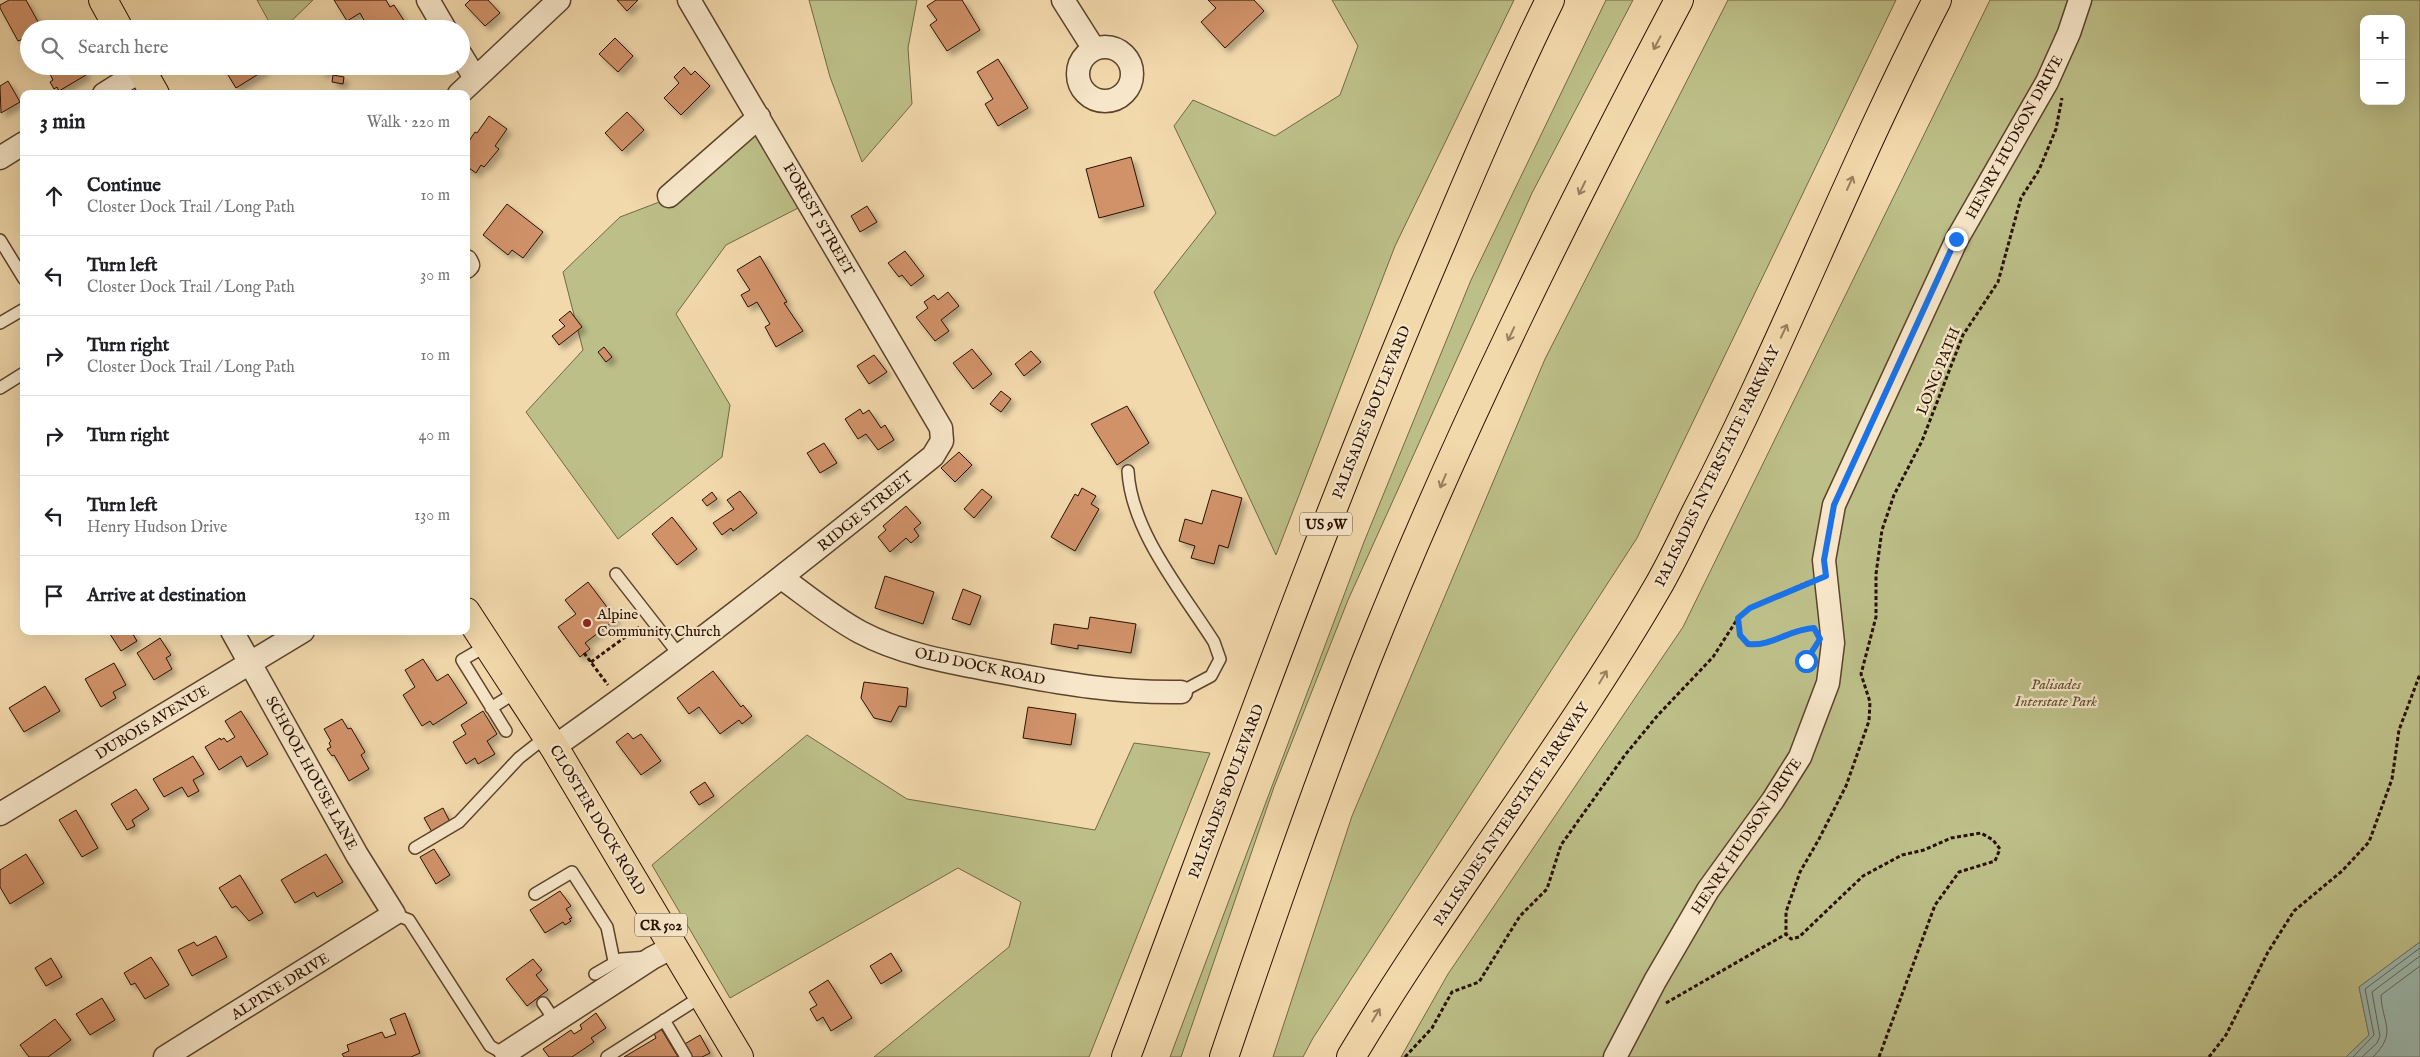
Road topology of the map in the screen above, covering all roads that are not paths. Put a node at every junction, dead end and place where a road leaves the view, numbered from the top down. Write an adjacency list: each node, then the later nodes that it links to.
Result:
1 (103, 0): 10 (main road)
2 (428, 0): 11 (street)
3 (559, 0): 16 (street)
4 (689, 0): 20 (street, FOREST STREET)
5 (1063, 0): 12 (street)
6 (1550, 0): 59 (main road, PALISADES BOULEVARD / US 9W)
7 (1679, 0): 60 (main road, one-way to 60)
8 (1936, 0): 61 (main road, PALISADES INTERSTATE PARKWAY, one-way to 8)
9 (2080, 0): 62 (street, HENRY HUDSON DRIVE)
10 (114, 20)
11 (440, 20)
12 (1094, 49)
13 (470, 70): 16 (street)
14 (130, 75): 17 (street)
15 (144, 75): 18 (main road)
16 (475, 78): 19 (street)
17 (110, 90)
18 (153, 90)
19 (463, 90)
20 (759, 117): 23 (street); 30 (street, FOREST STREET)
21 (20, 146): 22 (street)
22 (0, 158)
23 (669, 196)
24 (0, 240): 25 (lane)
25 (20, 272)
26 (20, 311): 27 (lane)
27 (0, 323)
28 (20, 376): 29 (lane)
29 (0, 388)
30 (942, 440): 33 (street, RIDGE STREET)
31 (1128, 472): 41 (lane)
32 (616, 574): 38 (lane)
33 (782, 578): 38 (street); 41 (street, OLD DOCK ROAD)
34 (470, 618): 37 (main road, CLOSTER DOCK ROAD / CR 502)
35 (234, 635): 39 (street, SCHOOL HOUSE LANE)
36 (296, 635): 39 (street, DUBOIS AVENUE)
37 (488, 645): 40 (main road, CLOSTER DOCK ROAD / CR 502); 42 (lane)
38 (680, 656): 44 (street)
39 (250, 663): 45 (street, DUBOIS AVENUE); 48 (street, SCHOOL HOUSE LANE)
40 (518, 691): 42 (lane); 44 (main road, CLOSTER DOCK ROAD / CR 502)
41 (1181, 692)
42 (491, 708): 43 (lane)
43 (506, 732)
44 (551, 741): 46 (lane); 49 (main road, CLOSTER DOCK ROAD / CR 502)
45 (0, 814)
46 (414, 848)
47 (535, 894): 50 (lane)
48 (394, 914): 55 (lane); 56 (street, ALPINE DRIVE)
49 (662, 952): 50 (lane); 52 (main road, CLOSTER DOCK ROAD / CR 502); 55 (street)
50 (614, 961): 51 (lane)
51 (595, 974)
52 (702, 996): 53 (lane); 54 (main road, CLOSTER DOCK ROAD / CR 502)
53 (664, 1020): 57 (lane); 58 (lane)
54 (734, 1055)
55 (505, 1056)
56 (165, 1057)
57 (607, 1057)
58 (686, 1057)
59 (1126, 1057)
60 (1224, 1057)
61 (1351, 1057)
62 (1615, 1057)

